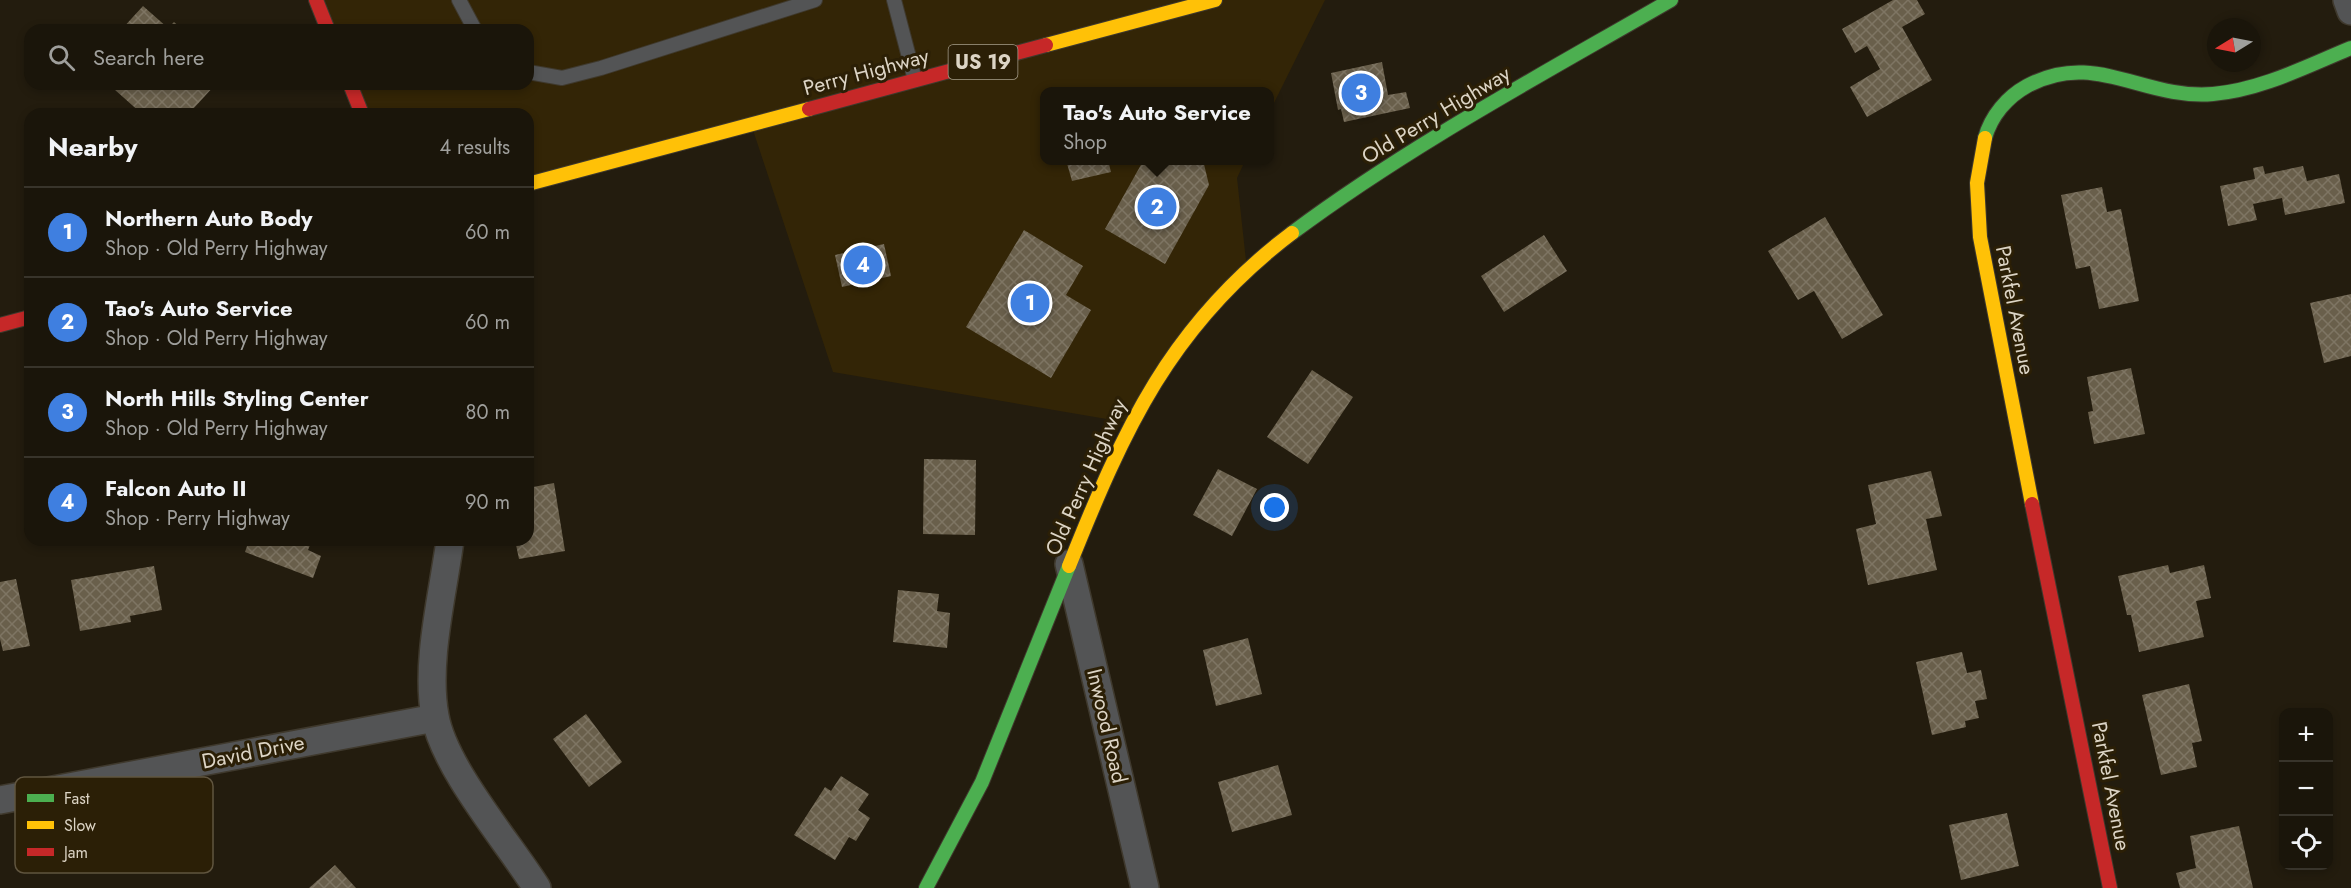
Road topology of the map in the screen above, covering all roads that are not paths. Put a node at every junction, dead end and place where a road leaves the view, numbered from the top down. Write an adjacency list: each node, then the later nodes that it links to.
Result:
1 (459, 0): 12 (lane)
2 (815, 0): 14 (lane)
3 (894, 0): 15 (lane)
4 (1146, 0): 10 (lane)
5 (1215, 0): 10 (street, Perry Highway / US 19)
6 (1671, 0): 22 (street, Old Perry Highway)
7 (2347, 0): 9 (street)
8 (315, 1): 11 (street)
9 (2351, 11)
10 (1150, 17): 15 (street, Perry Highway / US 19)
11 (325, 24)
12 (472, 24)
13 (2351, 48): 30 (street, Parkfel Avenue)
14 (534, 73)
15 (915, 80): 18 (street, Perry Highway / US 19)
16 (352, 90): 17 (street)
17 (360, 108)
18 (534, 182)
19 (24, 319): 20 (street)
20 (0, 325)
21 (449, 546): 23 (street)
22 (1069, 564): 28 (street, Old Perry Highway); 29 (street, Inwood Road)
23 (435, 718): 24 (street, David Drive); 27 (street)
24 (122, 777)
25 (15, 797): 26 (street, David Drive)
26 (0, 800)
27 (537, 888)
28 (926, 888)
29 (1145, 888)
30 (2110, 888)

